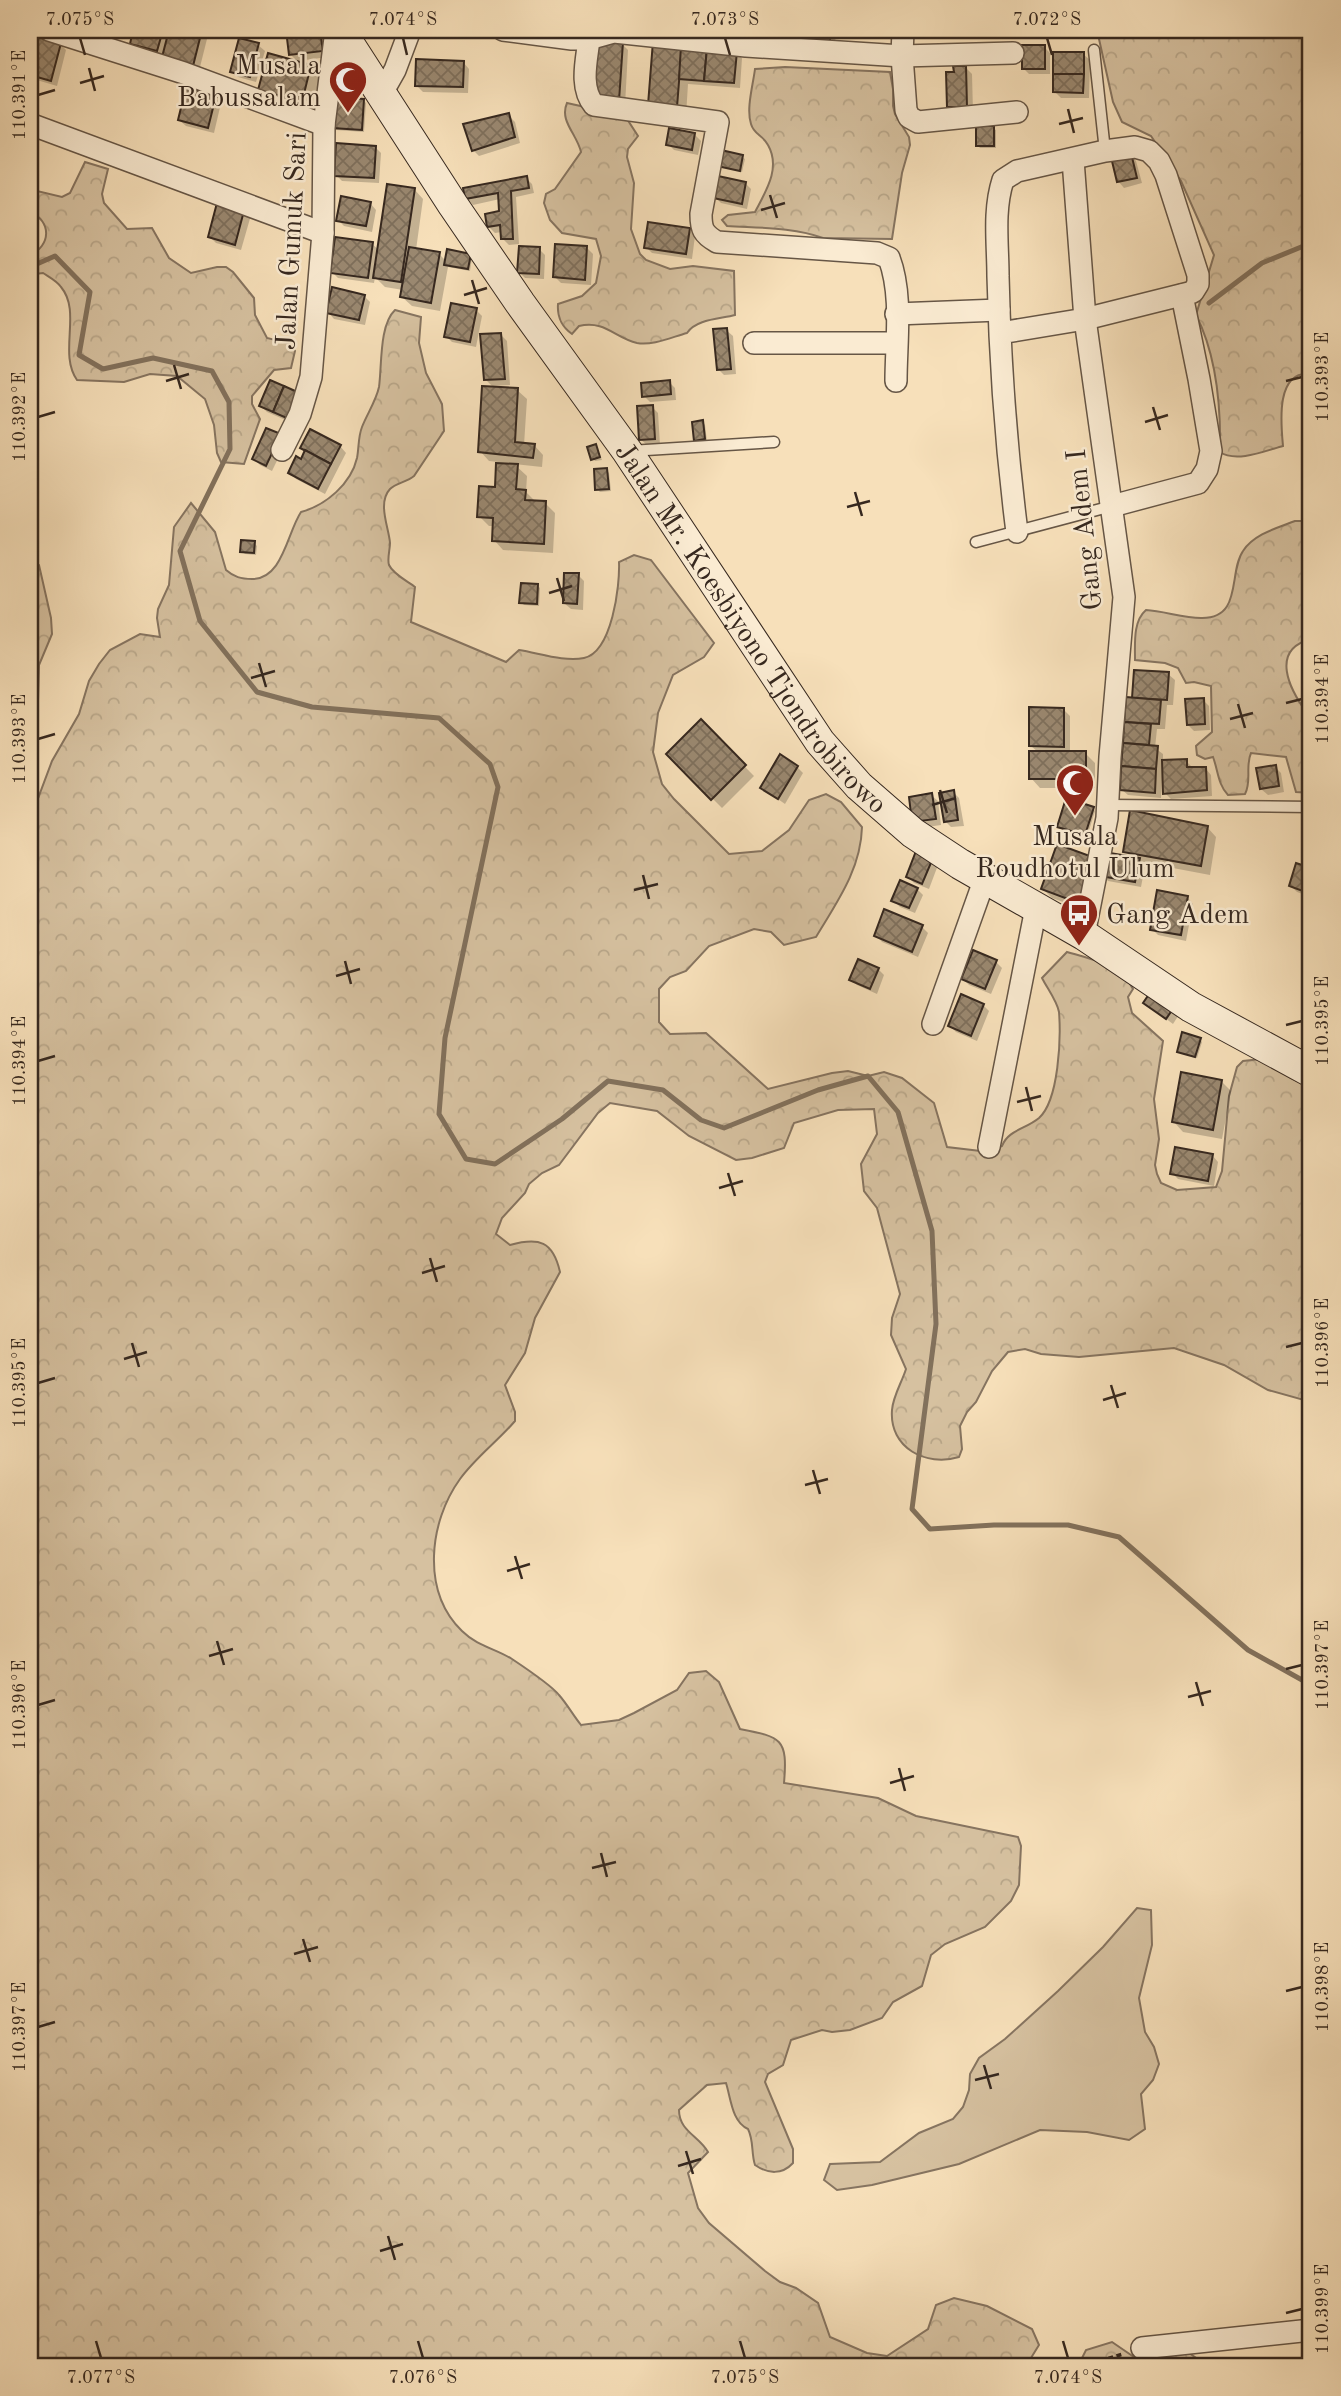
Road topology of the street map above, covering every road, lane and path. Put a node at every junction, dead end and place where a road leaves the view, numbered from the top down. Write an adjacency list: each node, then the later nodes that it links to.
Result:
1 (49, 30): 13 (street)
2 (338, 30): 10 (main road, Jalan Mr. Koesbiyono Tjondrobirowo); 13 (street, Jalan Gumuk Sari)
3 (410, 30): 10 (street)
4 (503, 30): 6 (street)
5 (903, 30): 9 (street)
6 (589, 39): 9 (street); 19 (street)
7 (1094, 50): 14 (lane)
8 (1013, 53): 9 (street)
9 (902, 56): 11 (street)
10 (382, 93): 27 (main road, Jalan Mr. Koesbiyono Tjondrobirowo)
11 (1017, 112)
12 (30, 124): 16 (street)
13 (324, 125): 16 (street, Jalan Gumuk Sari)
14 (1105, 151): 15 (street); 17 (street)
15 (1073, 160): 18 (street); 20 (street, Gang Adem I)
16 (323, 233): 26 (street, Jalan Gumuk Sari)
17 (1182, 295): 20 (street); 28 (street)
18 (999, 310): 19 (street); 21 (street)
19 (896, 314): 22 (street)
20 (1085, 319): 21 (street); 28 (street, Gang Adem I)
21 (1000, 333): 29 (street)
22 (896, 343): 23 (street); 24 (street)
23 (754, 344)
24 (896, 381)
25 (774, 442): 27 (lane)
26 (282, 450)
27 (627, 451): 33 (main road, Jalan Mr. Koesbiyono Tjondrobirowo)
28 (1112, 506): 29 (lane); 31 (street, Gang Adem I)
29 (1017, 532): 30 (lane)
30 (976, 542)
31 (1108, 805): 32 (lane); 35 (street, Gang Adem I)
32 (1311, 807)
33 (985, 878): 34 (main road, Jalan Mr. Koesbiyono Tjondrobirowo); 36 (street)
34 (1036, 908): 35 (main road, Jalan Mr. Koesbiyono Tjondrobirowo); 38 (street)
35 (1084, 934): 37 (main road, Jalan Mr. Koesbiyono Tjondrobirowo)
36 (933, 1024)
37 (1311, 1072)
38 (989, 1147)
39 (1311, 2330): 40 (street)
40 (1142, 2348): 41 (path)
41 (1084, 2366)

